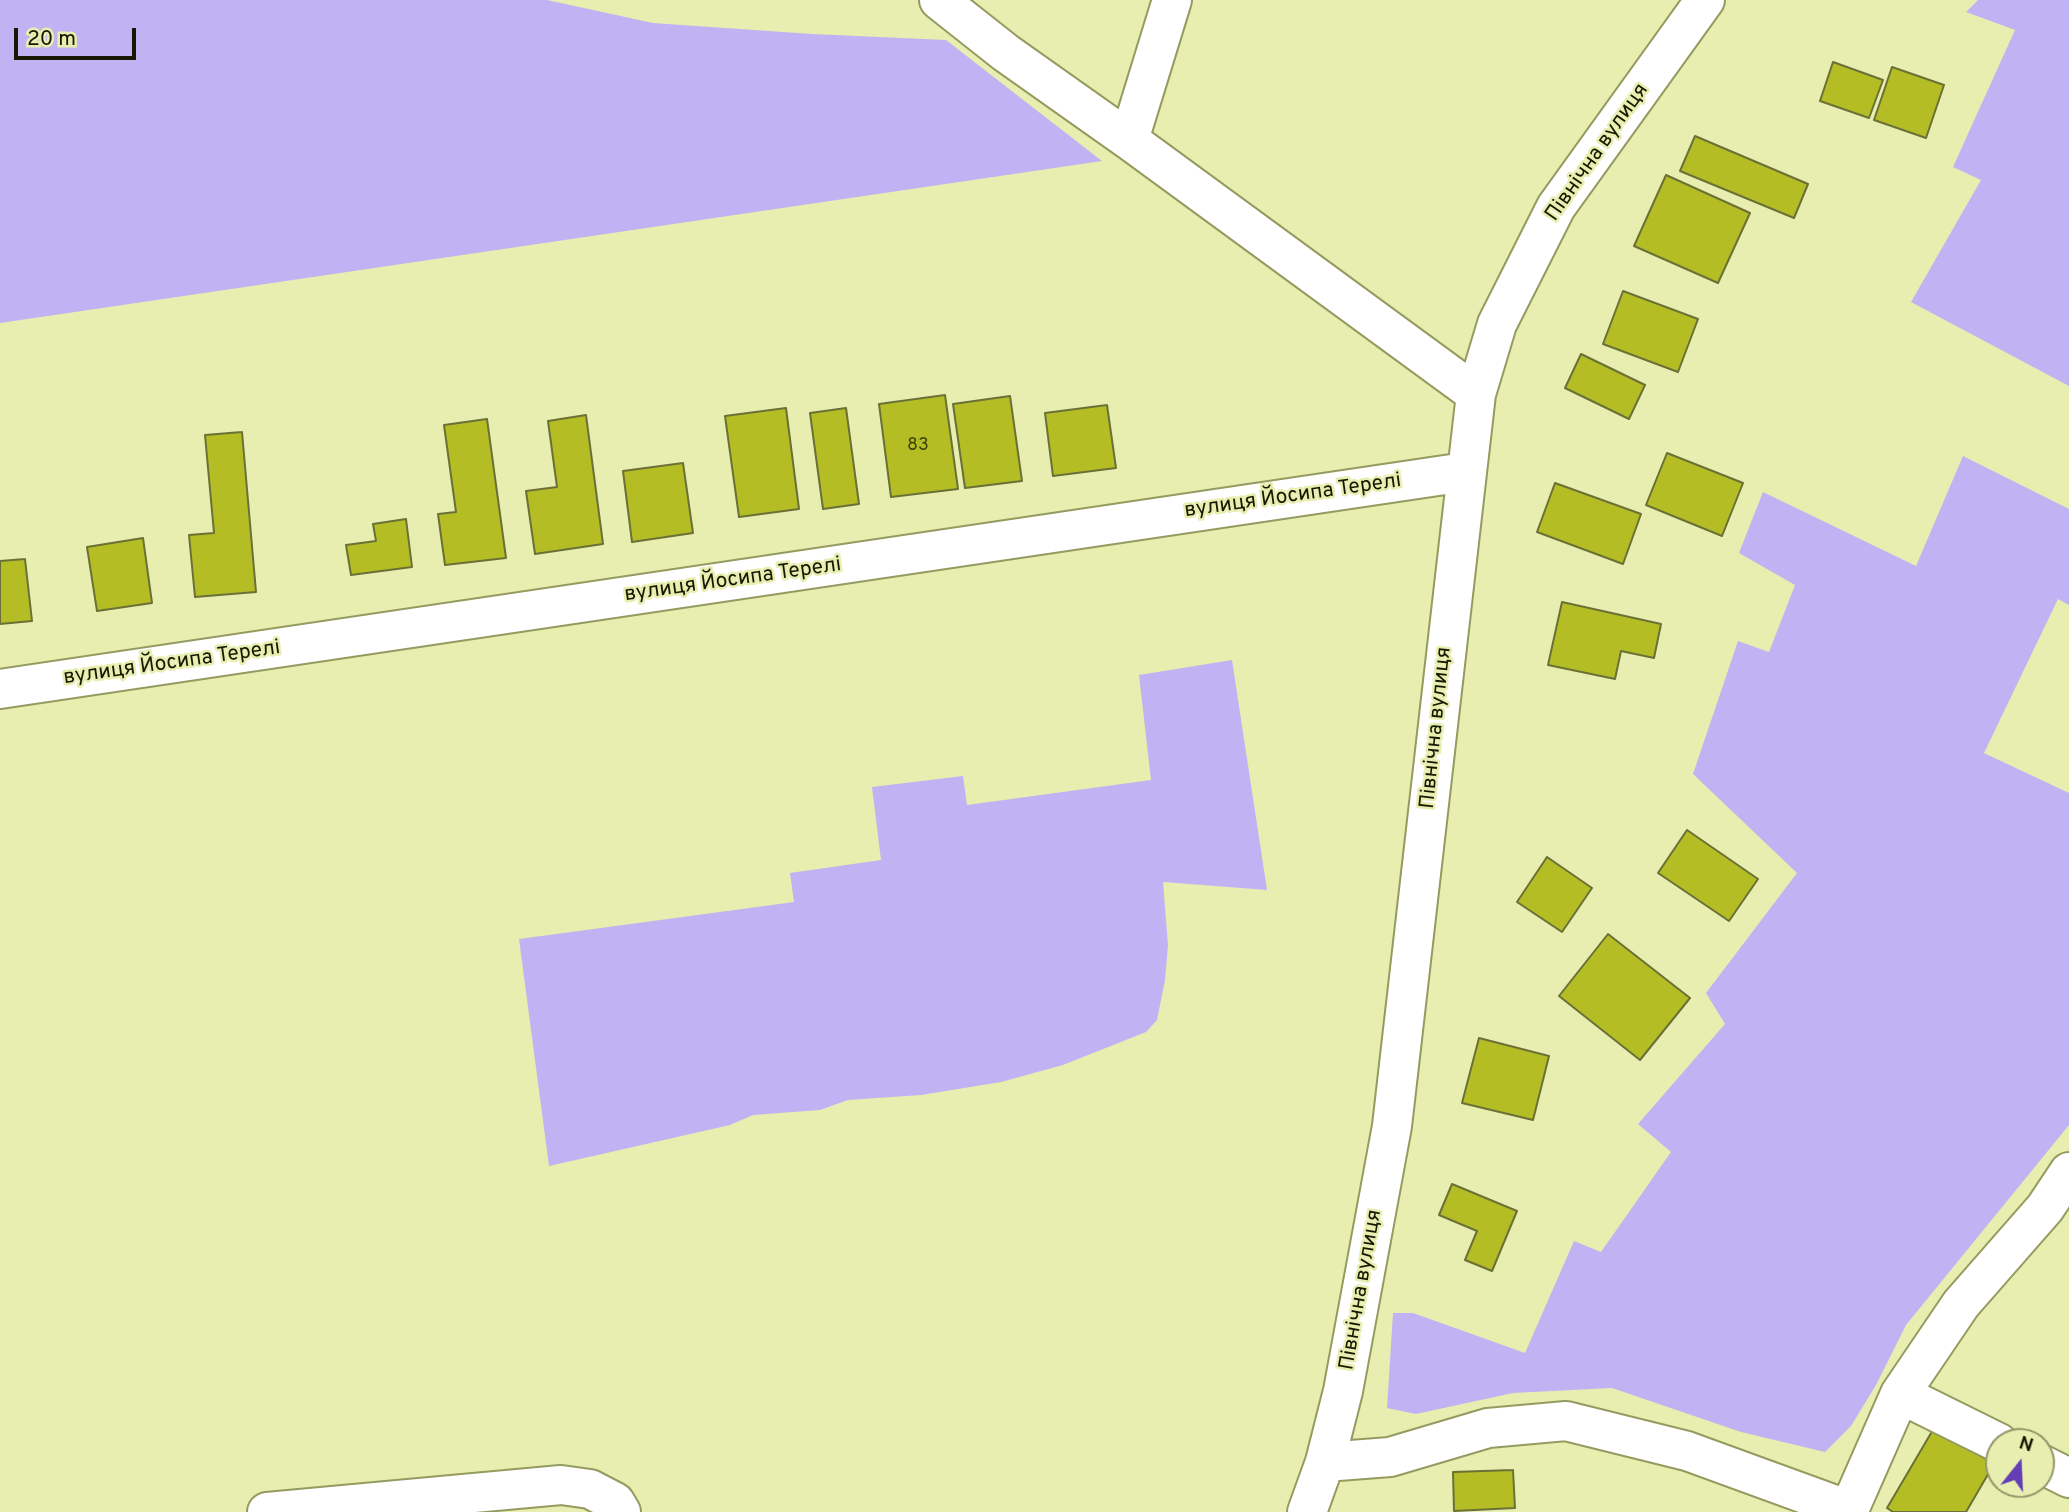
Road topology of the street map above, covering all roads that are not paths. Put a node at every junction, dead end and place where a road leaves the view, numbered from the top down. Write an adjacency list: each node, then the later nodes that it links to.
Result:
1 (939, 0): 4 (street)
2 (1172, 0): 4 (street)
3 (1705, 0): 5 (street, Північна вулиця)
4 (1129, 140): 5 (street)
5 (1476, 394): 6 (street, Північна вулиця)
6 (1465, 472): 7 (street, вулиця Йосипа Терелі); 11 (street, Північна вулиця)
7 (0, 689)
8 (2069, 1171): 9 (street)
9 (1900, 1394): 10 (street); 12 (street)
10 (1985, 1436)
11 (1325, 1462): 12 (street); 15 (street, Північна вулиця)
12 (1848, 1511)
13 (267, 1512): 14 (street)
14 (621, 1512)
15 (1307, 1512)

